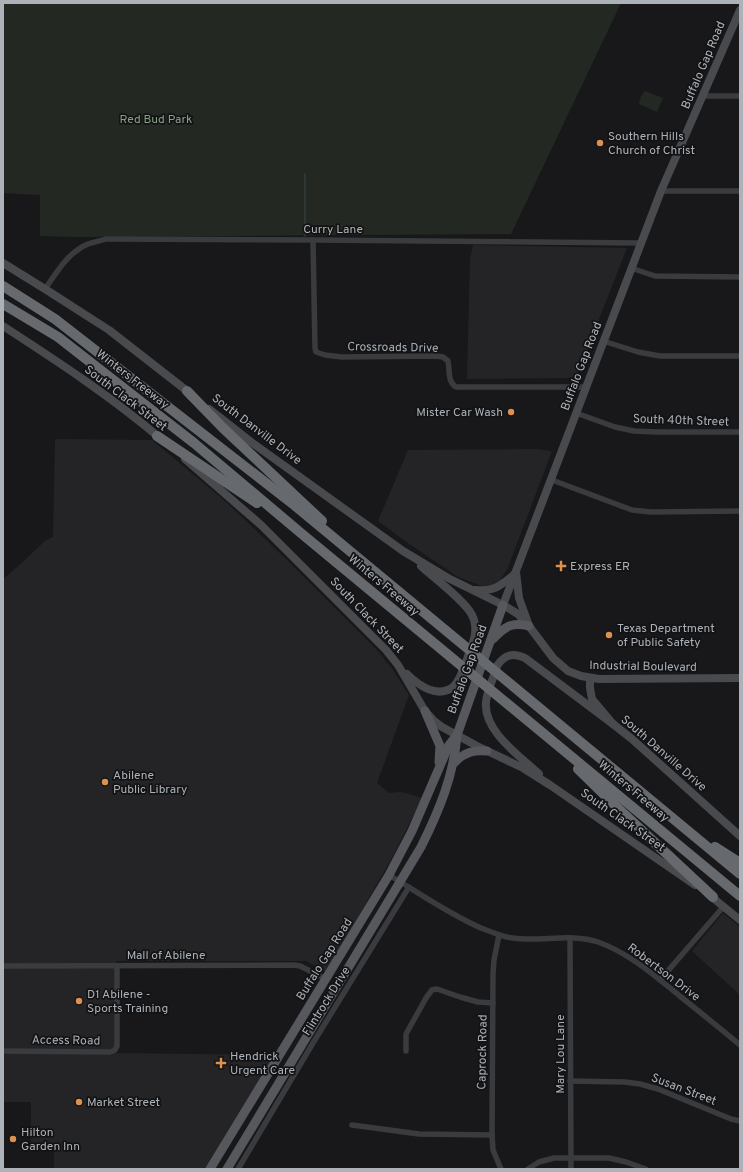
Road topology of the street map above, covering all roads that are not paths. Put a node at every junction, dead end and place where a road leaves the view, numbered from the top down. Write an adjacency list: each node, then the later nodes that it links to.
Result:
1 (740, 10): 2 (main road, Buffalo Gap Road)
2 (703, 96): 3 (street); 4 (main road, Buffalo Gap Road)
3 (740, 96)
4 (661, 191): 5 (street); 7 (main road, Buffalo Gap Road)
5 (740, 191)
6 (313, 240): 7 (street, Curry Lane); 12 (street, Curry Lane); 17 (street, Crossroads Drive)
7 (641, 243): 9 (main road, Buffalo Gap Road)
8 (3, 263): 12 (main road, South Danville Drive)
9 (631, 268): 10 (street); 15 (main road, Buffalo Gap Road)
10 (740, 277)
11 (3, 286): 27 (highway, Winters Freeway)
12 (46, 289): 18 (main road, South Danville Drive)
13 (3, 304): 24 (highway, Winters Freeway)
14 (3, 326): 21 (main road, South Clack Street)
15 (604, 342): 16 (street); 17 (main road, Buffalo Gap Road)
16 (740, 356)
17 (585, 387): 19 (main road, Buffalo Gap Road)
18 (187, 391): 25 (main road, South Danville Drive); 27 (highway)
19 (576, 413): 20 (street, South 40th Street); 22 (main road, Buffalo Gap Road)
20 (740, 432)
21 (157, 436): 24 (highway); 32 (main road, South Clack Street)
22 (552, 480): 23 (street); 26 (main road, Buffalo Gap Road)
23 (740, 512)
24 (302, 534): 36 (highway, Winters Freeway)
25 (403, 551): 28 (main road, South Danville Drive); 32 (main road)
26 (516, 572): 28 (main road); 29 (main road, Buffalo Gap Road); 30 (main road)
27 (384, 580): 43 (highway, Winters Freeway)
28 (469, 589): 29 (main road, South Danville Drive)
29 (503, 605): 30 (main road, Industrial Boulevard); 31 (main road, Buffalo Gap Road)
30 (529, 626): 31 (main road); 33 (main road, Industrial Boulevard)
31 (490, 641): 38 (main road, Buffalo Gap Road)
32 (398, 665): 35 (main road, South Clack Street)
33 (590, 678): 34 (main road, Industrial Boulevard); 37 (main road, South Danville Drive)
34 (740, 678)
35 (425, 710): 38 (main road, South Clack Street); 41 (main road)
36 (530, 721): 50 (highway, Winters Freeway); 51 (highway)
37 (613, 724): 42 (main road); 44 (main road, South Danville Drive)
38 (457, 735): 39 (main road, South Clack Street); 40 (main road, Buffalo Gap Road); 41 (main road, Buffalo Gap Road)
39 (487, 751): 40 (main road); 42 (main road, South Clack Street)
40 (454, 763): 48 (main road, Buffalo Gap Road)
41 (439, 766): 47 (main road, Buffalo Gap Road)
42 (550, 785): 51 (main road, South Clack Street)
43 (673, 819): 45 (highway); 46 (highway, Winters Freeway)
44 (740, 836)
45 (740, 863)
46 (740, 874)
47 (389, 875): 48 (street, Robertson Drive); 58 (main road, Buffalo Gap Road)
48 (401, 882): 49 (street, Robertson Drive); 60 (main road, Buffalo Gap Road)
49 (409, 887): 54 (street, Robertson Drive); 72 (street, Flintrock Drive)
50 (740, 896)
51 (713, 897): 52 (main road, South Clack Street)
52 (724, 906): 53 (main road, South Clack Street); 59 (street)
53 (740, 920)
54 (499, 935): 55 (street, Robertson Drive); 61 (street, Caprock Road)
55 (570, 938): 59 (street, Robertson Drive); 65 (street, Mary Lou Lane)
56 (3, 966): 57 (street, Mall of Abilene)
57 (117, 966): 58 (street, Mall of Abilene); 63 (street, Access Road)
58 (326, 980): 60 (main road); 70 (main road, Buffalo Gap Road)
59 (660, 980): 62 (street, Robertson Drive)
60 (329, 1000): 71 (main road, Buffalo Gap Road)
61 (493, 1003): 64 (street); 68 (street, Caprock Road)
62 (740, 1045)
63 (3, 1051)
64 (406, 1051)
65 (570, 1080): 66 (street, Susan Street); 69 (street, Mary Lou Lane)
66 (740, 1121)
67 (352, 1125): 68 (street)
68 (492, 1135): 73 (street, Caprock Road)
69 (572, 1158): 74 (street); 75 (street, Mary Lou Lane); 76 (street)
70 (210, 1169)
71 (227, 1169)
72 (238, 1169)
73 (501, 1169)
74 (528, 1169)
75 (572, 1169)
76 (646, 1169)

